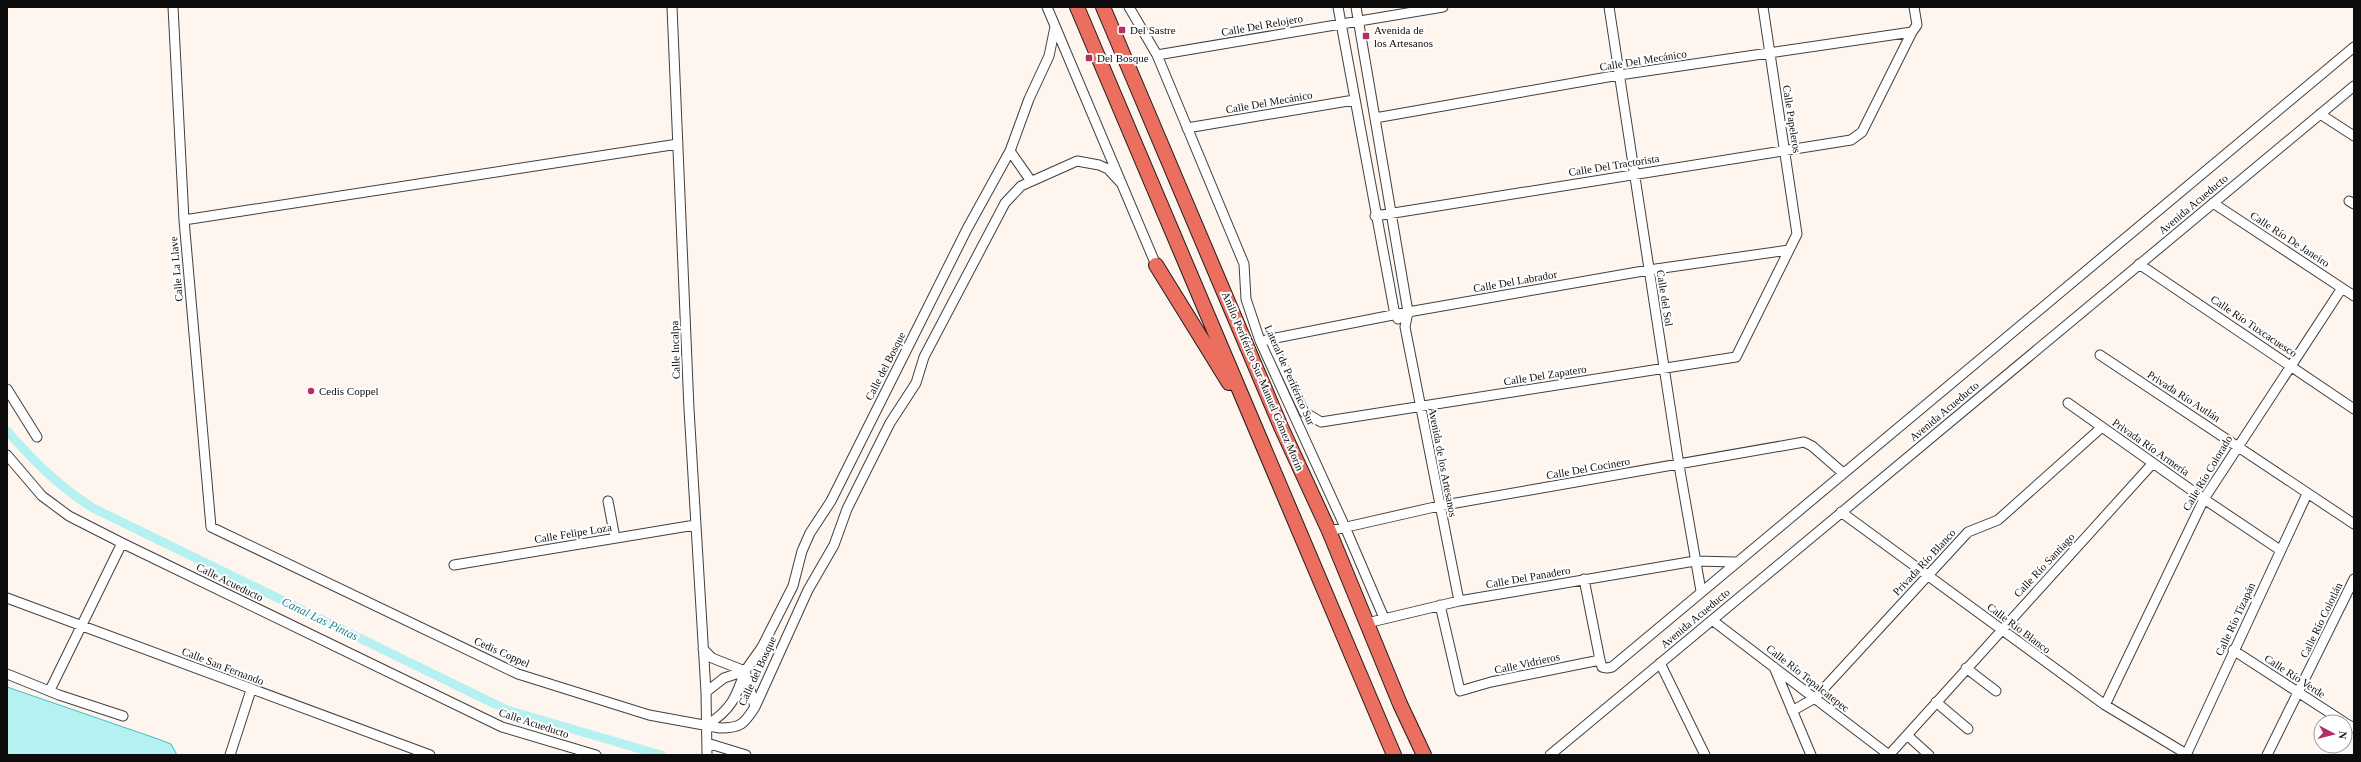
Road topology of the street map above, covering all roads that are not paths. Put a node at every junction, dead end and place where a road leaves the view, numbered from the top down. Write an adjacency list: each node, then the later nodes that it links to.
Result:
1 (174, 7): 36 (street, Calle La Llave)
2 (672, 7): 27 (street, Calle Incalpa)
3 (1047, 7): 15 (street)
4 (1077, 7): 56 (highway)
5 (1103, 7): 48 (highway, Anillo Periférico Sur Manuel Gómez Morín)
6 (1129, 7): 19 (street, Lateral de Periférico Sur)
7 (1338, 7): 14 (street, Avenida de los Artesanos)
8 (1356, 7): 13 (street, Avenida de los Artesanos)
9 (1443, 7): 13 (street, Calle Del Relojero)
10 (1609, 7): 20 (street, Calle del Sol)
11 (1763, 7): 18 (street, Calle Papeleros)
12 (1914, 7): 16 (street)
13 (1358, 21): 14 (street, Calle Del Relojero); 24 (street, Avenida de los Artesanos)
14 (1341, 24): 19 (street, Calle Del Relojero); 22 (street, Avenida de los Artesanos)
15 (1055, 27): 29 (street, Calle del Bosque); 32 (street)
16 (1914, 31): 18 (street, Calle Del Mecánico); 28 (street, Calle Del Tractorista)
17 (2354, 47): 63 (street, Avenida Acueducto)
18 (1770, 52): 20 (street, Calle Del Mecánico); 28 (street, Calle Papeleros)
19 (1157, 55): 25 (street, Lateral de Periférico Sur)
20 (1619, 75): 24 (street, Calle Del Mecánico); 30 (street, Calle del Sol)
21 (2354, 86): 23 (street, Avenida Acueducto)
22 (1354, 100): 25 (street, Calle Del Mecánico); 35 (street, Avenida de los Artesanos)
23 (2320, 114): 26 (street); 33 (street, Avenida Acueducto)
24 (1375, 118): 34 (street, Avenida de los Artesanos)
25 (1187, 128): 48 (street, Lateral de Periférico Sur)
26 (2354, 136)
27 (678, 144): 36 (street); 70 (street, Calle Incalpa)
28 (1784, 150): 30 (street, Calle Del Tractorista); 37 (street, Calle Papeleros)
29 (1010, 151): 31 (street); 98 (street, Calle del Bosque)
30 (1634, 174): 34 (street, Calle Del Tractorista); 41 (street, Calle del Sol)
31 (1031, 181): 32 (street, Calle del Bosque); 108 (street, Calle del Bosque)
32 (1121, 183): 40 (street)
33 (2213, 203): 39 (street, Avenida Acueducto); 42 (street, Calle Río De Janeiro)
34 (1391, 213): 35 (street, Calle Del Tractorista); 44 (street, Avenida de los Artesanos)
35 (1375, 216): 45 (street, Avenida de los Artesanos)
36 (184, 220): 71 (street, Calle La Llave)
37 (1797, 234): 38 (street, Calle Del Zapatero)
38 (1789, 250): 41 (street, Calle Del Labrador); 51 (street, Calle Del Zapatero)
39 (2140, 264): 50 (street, Calle Río Tuxcacuesco); 68 (street, Avenida Acueducto)
40 (1156, 265): 56 (highway)
41 (1649, 270): 44 (street, Calle Del Labrador); 51 (street, Calle del Sol)
42 (2342, 288): 43 (street, Calle Río De Janeiro); 50 (street, Calle Río Colorado)
43 (2354, 296)
44 (1408, 312): 45 (street, Calle Del Labrador); 46 (street, Avenida de los Artesanos)
45 (1395, 315): 46 (street, Avenida de los Artesanos); 47 (street, Calle Del Labrador)
46 (1405, 327): 54 (street, Avenida de los Artesanos)
47 (1270, 339): 48 (street, Calle Del Labrador); 54 (street, Calle Del Zapatero)
48 (1253, 342): 72 (street, Lateral de Periférico Sur); 73 (highway, Anillo Periférico Sur Manuel Gómez Morín)
49 (2100, 355): 59 (street, Privada Río Autlán)
50 (2291, 365): 55 (street, Calle Río Tuxcacuesco); 59 (street, Calle Río Colorado)
51 (1664, 368): 54 (street, Calle Del Zapatero); 62 (street, Calle del Sol)
52 (7, 389): 58 (street)
53 (2068, 403): 57 (street, Privada Río Armería)
54 (1420, 407): 67 (street, Avenida de los Artesanos)
55 (2354, 408)
56 (1255, 426): 122 (highway)
57 (2102, 427): 61 (street, Privada Río Armería); 80 (street, Privada Río Blanco)
58 (37, 437)
59 (2238, 445): 64 (street, Privada Río Autlán); 65 (street, Calle Río Colorado)
60 (7, 455): 75 (street, Calle Acueducto)
61 (2153, 463): 65 (street, Privada Río Armería); 91 (street, Calle Río Santiago)
62 (1679, 465): 63 (street, Calle Del Cocinero); 67 (street, Calle Del Cocinero); 77 (street, Calle del Sol)
63 (1843, 473): 78 (street, Avenida Acueducto)
64 (2307, 494): 69 (street, Privada Río Autlán); 76 (street, Calle Río Tizapán)
65 (2204, 499): 76 (street, Privada Río Armería); 107 (street, Calle Río Colorado)
66 (608, 501): 74 (street)
67 (1439, 506): 72 (street, Calle Del Cocinero); 85 (street, Avenida de los Artesanos)
68 (1841, 512): 80 (street, Calle Río Blanco); 88 (street, Avenida Acueducto)
69 (2354, 524)
70 (695, 525): 74 (street, Calle Felipe Loza); 92 (street, Calle Incalpa)
71 (211, 527): 112 (street, Cedis Coppel)
72 (1345, 527): 73 (street, Calle Del Cocinero); 87 (street, Lateral de Periférico Sur)
73 (1329, 532): 89 (highway, Anillo Periférico Sur Manuel Gómez Morín)
74 (615, 538): 79 (street, Calle Felipe Loza)
75 (122, 543): 90 (street); 119 (street, Calle Acueducto)
76 (2280, 550): 93 (street, Calle Río Tizapán)
77 (1695, 561): 78 (street, Calle Del Panadero); 82 (street, Calle Del Panadero); 83 (street, Calle del Sol)
78 (1736, 562): 83 (street, Avenida Acueducto)
79 (454, 565)
80 (1928, 574): 91 (street, Calle Río Blanco); 105 (street, Privada Río Blanco)
81 (2354, 579): 104 (street, Calle Río Colotlán)
82 (1584, 580): 85 (street, Calle Del Panadero); 94 (street)
83 (1701, 591): 94 (street, Avenida Acueducto)
84 (7, 598): 90 (street, Calle San Fernando)
85 (1459, 601): 86 (street, Calle Del Panadero)
86 (1440, 605): 87 (street, Calle Del Panadero); 94 (street, Calle Vidrieros)
87 (1384, 618): 89 (street, Calle Del Panadero)
88 (1712, 620): 95 (street, Avenida Acueducto); 96 (street, Calle Río Tepalcatepec)
89 (1367, 622): 123 (highway, Anillo Periférico Sur Manuel Gómez Morín)
90 (81, 625): 100 (street); 101 (street, Calle San Fernando)
91 (2001, 629): 97 (street, Calle Río Santiago); 107 (street, Calle Río Blanco)
92 (703, 649): 98 (street); 103 (street, Calle Incalpa)
93 (2233, 650): 104 (street, Calle Río Verde); 116 (street, Calle Río Tizapán)
94 (1600, 660)
95 (1660, 663): 124 (street, Avenida Acueducto); 125 (street)
96 (1774, 666): 105 (street, Calle Río Tepalcatepec); 109 (street)
97 (1966, 668): 102 (street); 106 (street, Calle Río Santiago)
98 (745, 671): 103 (street, Calle del Bosque); 108 (street); 112 (street)
99 (7, 674): 100 (street)
100 (50, 690): 111 (street)
101 (251, 690): 117 (street); 118 (street, Calle San Fernando)
102 (1996, 691)
103 (706, 692): 112 (street, Calle Incalpa)
104 (2299, 693): 110 (street, Calle Río Verde); 129 (street, Calle Río Colotlán)
105 (1815, 698): 109 (street, Privada Río Blanco); 127 (street, Calle Río Tepalcatepec)
106 (1936, 702): 113 (street); 114 (street, Calle Río Santiago)
107 (2105, 705): 116 (street, Calle Río Blanco)
108 (755, 707): 112 (street, Calle del Bosque)
109 (1792, 711): 126 (street)
110 (2332, 714)
111 (123, 716)
112 (707, 725): 115 (street)
113 (1968, 729)
114 (1906, 735): 127 (street, Calle Río Santiago); 128 (street)
115 (707, 743): 120 (street); 121 (street)
116 (2187, 754)
117 (230, 755)
118 (430, 755)
119 (596, 755)
120 (707, 755)
121 (746, 755)
122 (1394, 755)
123 (1424, 755)
124 (1550, 755)
125 (1705, 755)
126 (1811, 755)
127 (1889, 755)
128 (1929, 755)
129 (2268, 755)

